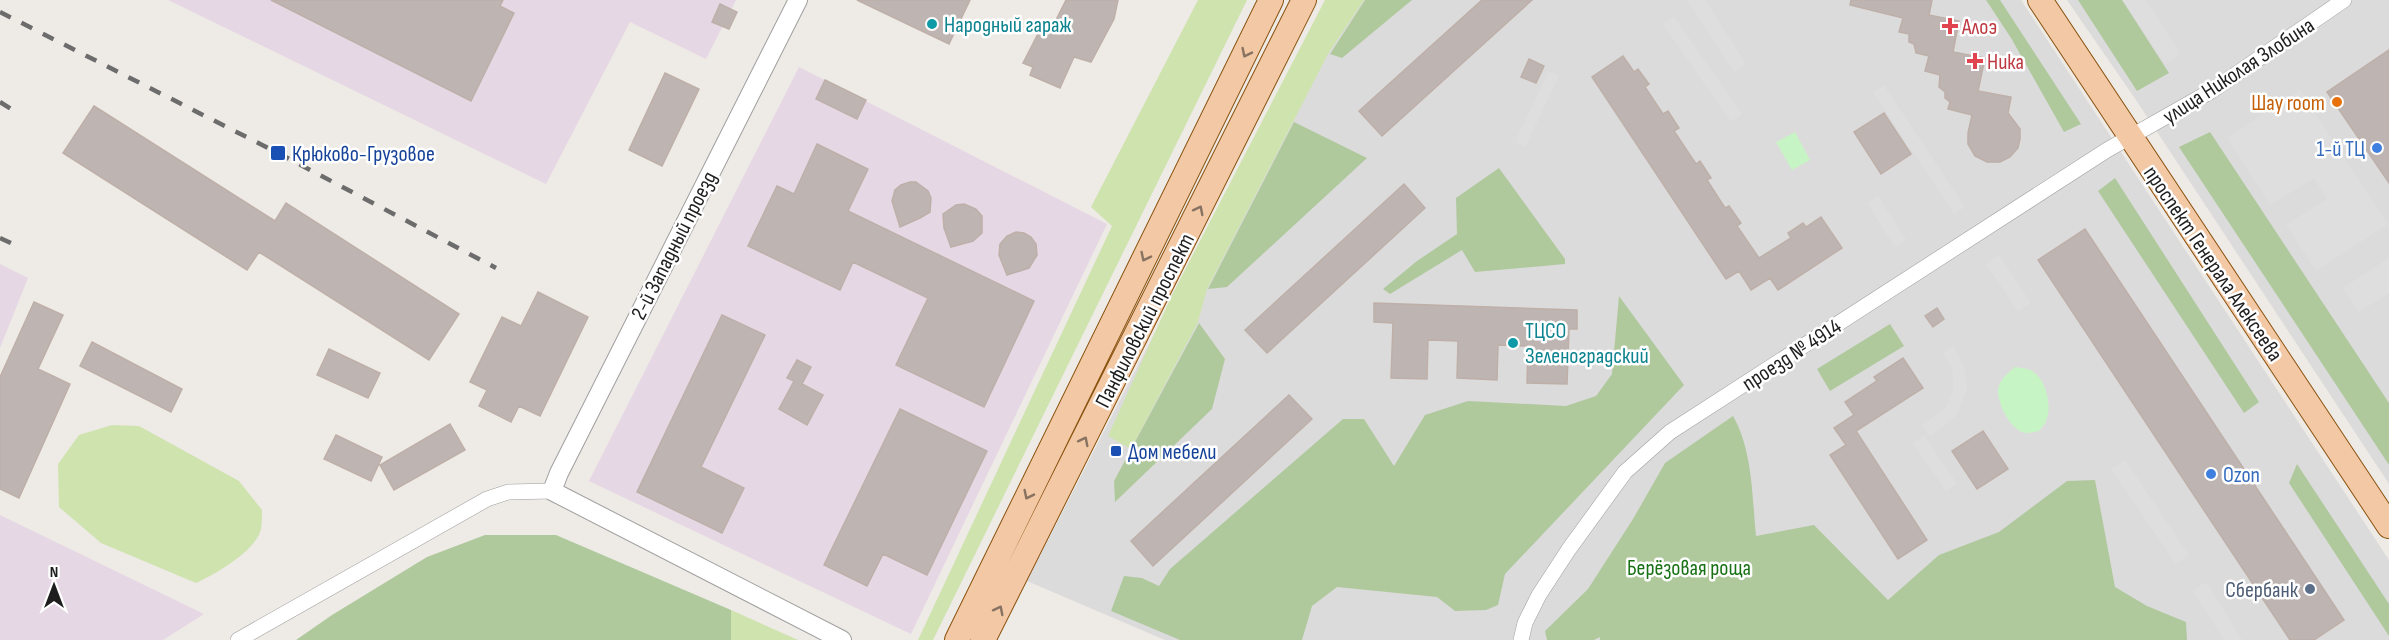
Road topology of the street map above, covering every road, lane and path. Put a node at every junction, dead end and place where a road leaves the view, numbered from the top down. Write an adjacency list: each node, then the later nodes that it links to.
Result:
1 (798, 0): 7 (street, 2-й Западный проезд)
2 (1271, 0): 11 (main road, Панфиловский проспект, one-way to 11)
3 (1304, 0): 12 (main road, Панфиловский проспект, one-way to 3)
4 (2040, 0): 6 (main road, проспект Генерала Алексеева)
5 (2344, 0): 6 (street, улица Николая Злобина)
6 (2130, 138): 8 (main road, проспект Генерала Алексеева); 13 (street, проезд № 4914)
7 (552, 491): 9 (street); 10 (street)
8 (2389, 525)
9 (238, 640)
10 (842, 640)
11 (957, 640)
12 (983, 640)
13 (1521, 640)

